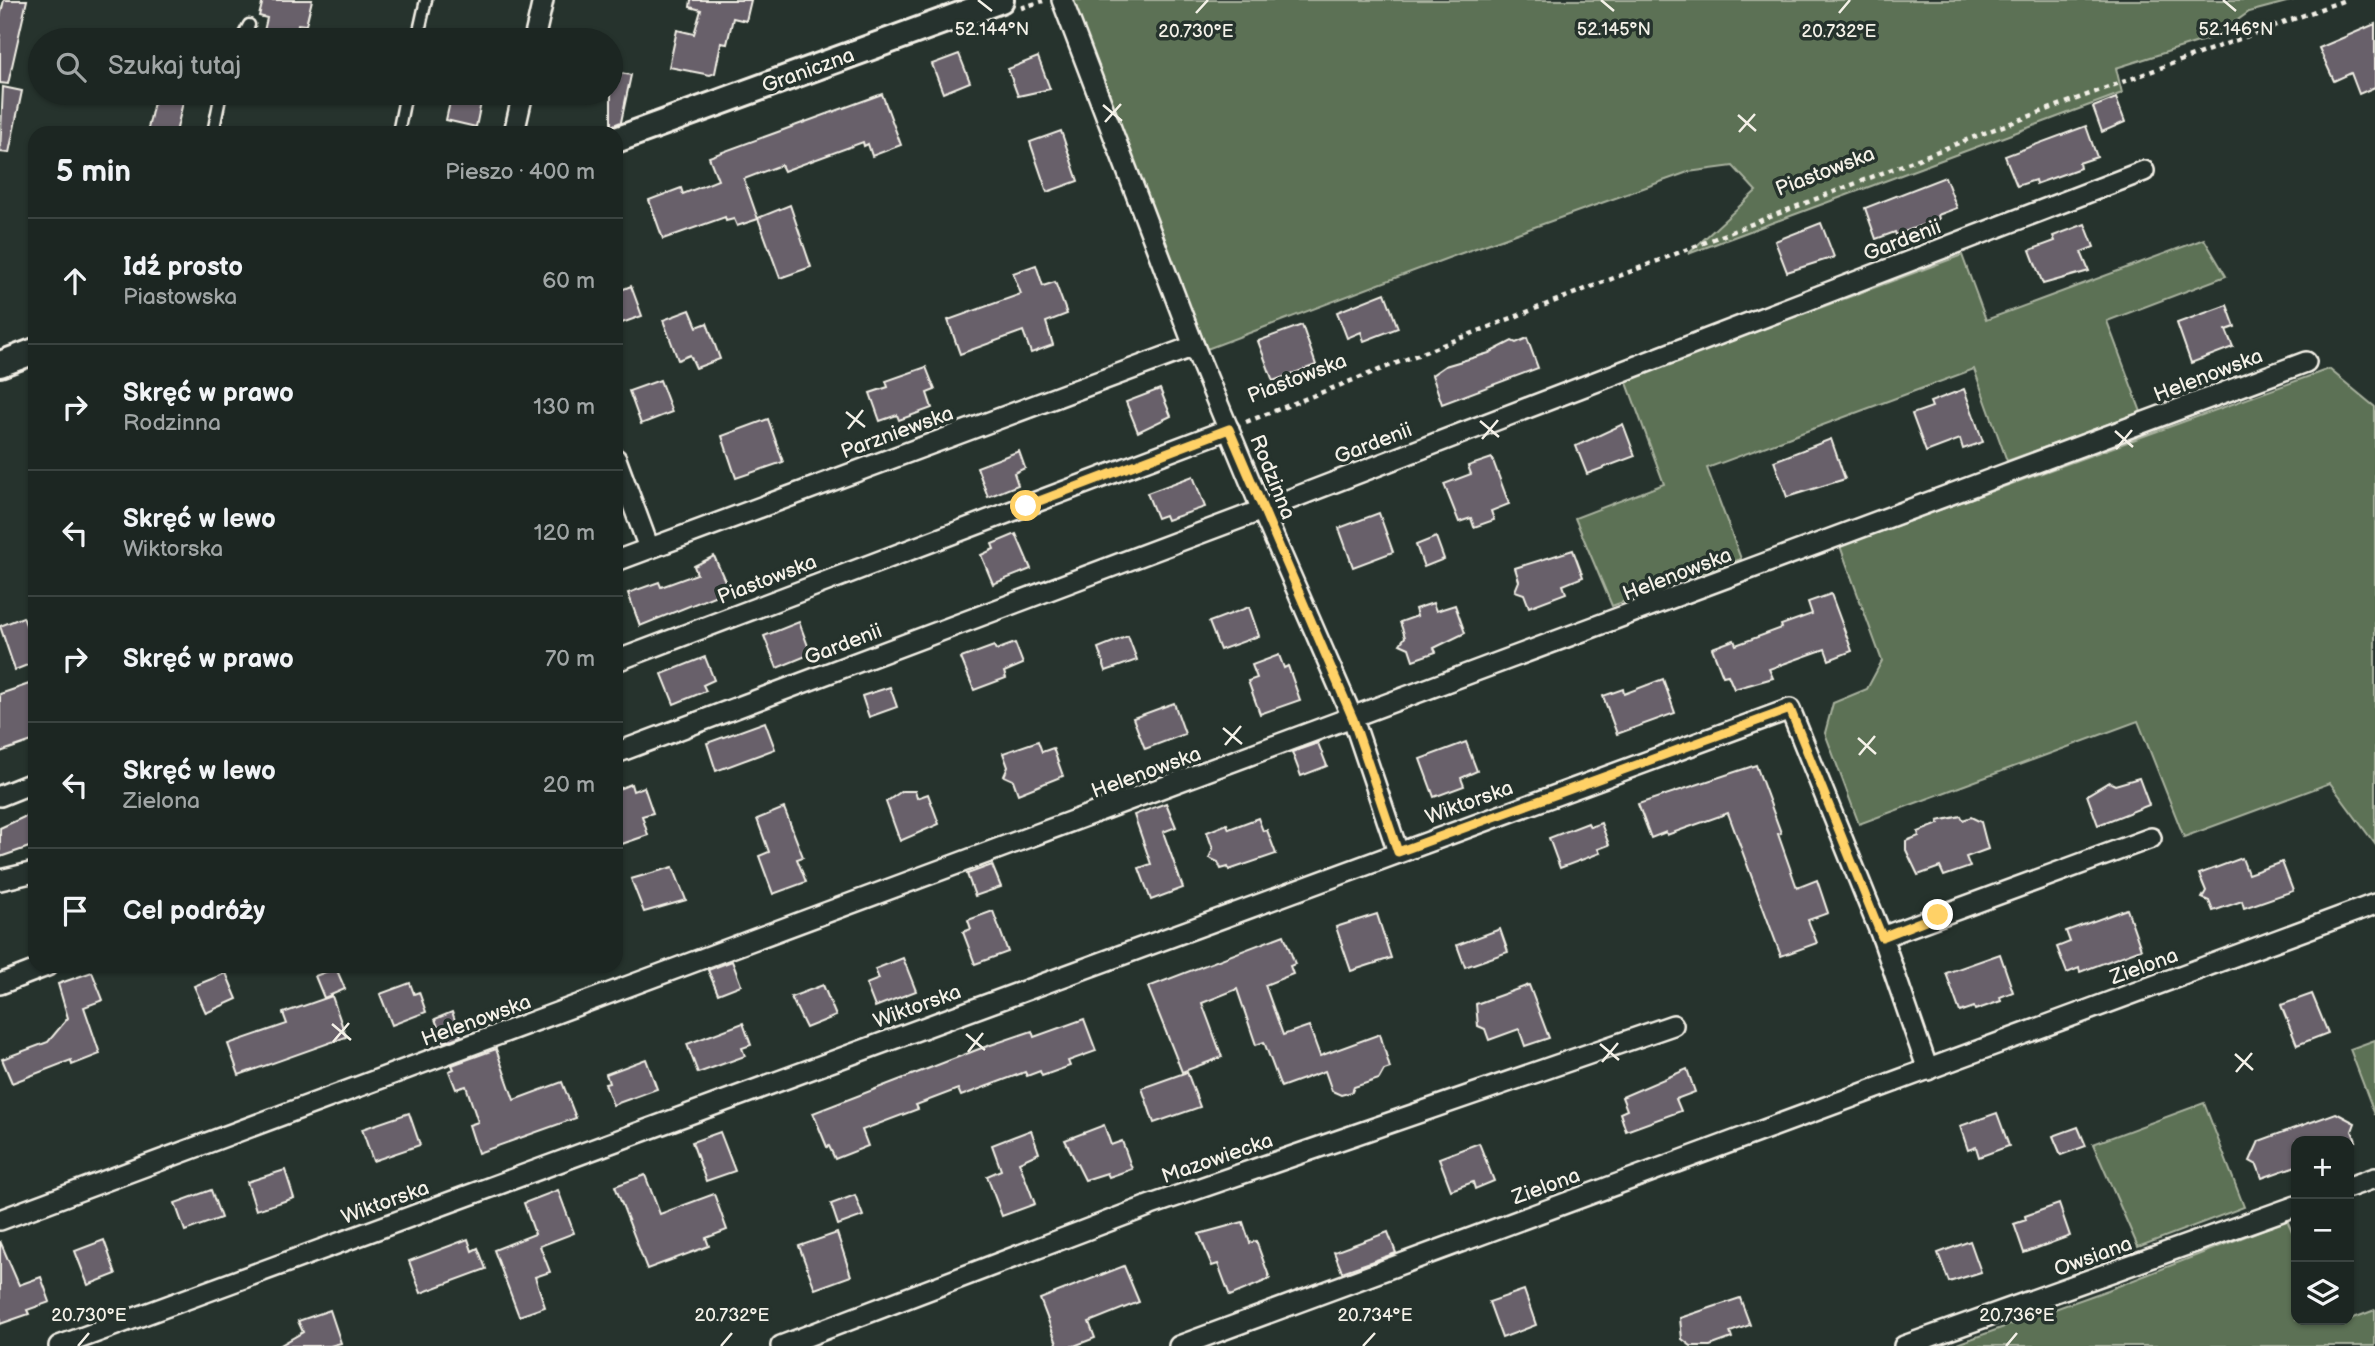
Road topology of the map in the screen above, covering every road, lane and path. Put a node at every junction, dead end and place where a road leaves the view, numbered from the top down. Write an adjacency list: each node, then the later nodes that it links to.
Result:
1 (426, 0): 8 (lane)
2 (543, 0): 9 (street)
3 (1001, 0): 16 (street, Graniczna)
4 (1062, 0): 18 (street, Rodzinna)
5 (2345, 0): 22 (path, Piastowska)
6 (249, 25): 7 (lane)
7 (247, 28)
8 (420, 28)
9 (537, 28)
10 (219, 105): 13 (lane)
11 (404, 105): 14 (lane)
12 (520, 105): 15 (street)
13 (214, 126)
14 (399, 126)
15 (516, 126)
16 (623, 137)
17 (2144, 171): 24 (street, Gardenii)
18 (1195, 346): 22 (street, Rodzinna); 25 (street, Parzniewska)
19 (28, 354): 21 (street)
20 (2306, 362): 28 (street, Helenowska)
21 (0, 364)
22 (1229, 429): 24 (street, Rodzinna); 27 (street, Piastowska)
23 (623, 478): 25 (street)
24 (1262, 510): 28 (street, Rodzinna); 29 (street, Gardenii)
25 (649, 548): 26 (street, Parzniewska)
26 (623, 558)
27 (623, 658)
28 (1353, 719): 33 (street, Rodzinna); 45 (street, Helenowska)
29 (623, 750)
30 (28, 785): 31 (street)
31 (0, 796)
32 (2151, 838): 37 (street)
33 (1398, 852): 37 (street, Wiktorska); 46 (street, Wiktorska)
34 (28, 874): 35 (street)
35 (0, 880)
36 (2375, 904): 41 (street, Zielona)
37 (1882, 937): 41 (street)
38 (29, 973): 39 (street)
39 (0, 984)
40 (1673, 1025): 47 (street, Mazowiecka)
41 (1928, 1070): 48 (street, Zielona)
42 (2375, 1178): 43 (street)
43 (2354, 1185)
44 (2291, 1208): 49 (street, Owsiana)
45 (0, 1220)
46 (59, 1346)
47 (780, 1346)
48 (1179, 1346)
49 (1904, 1346)

